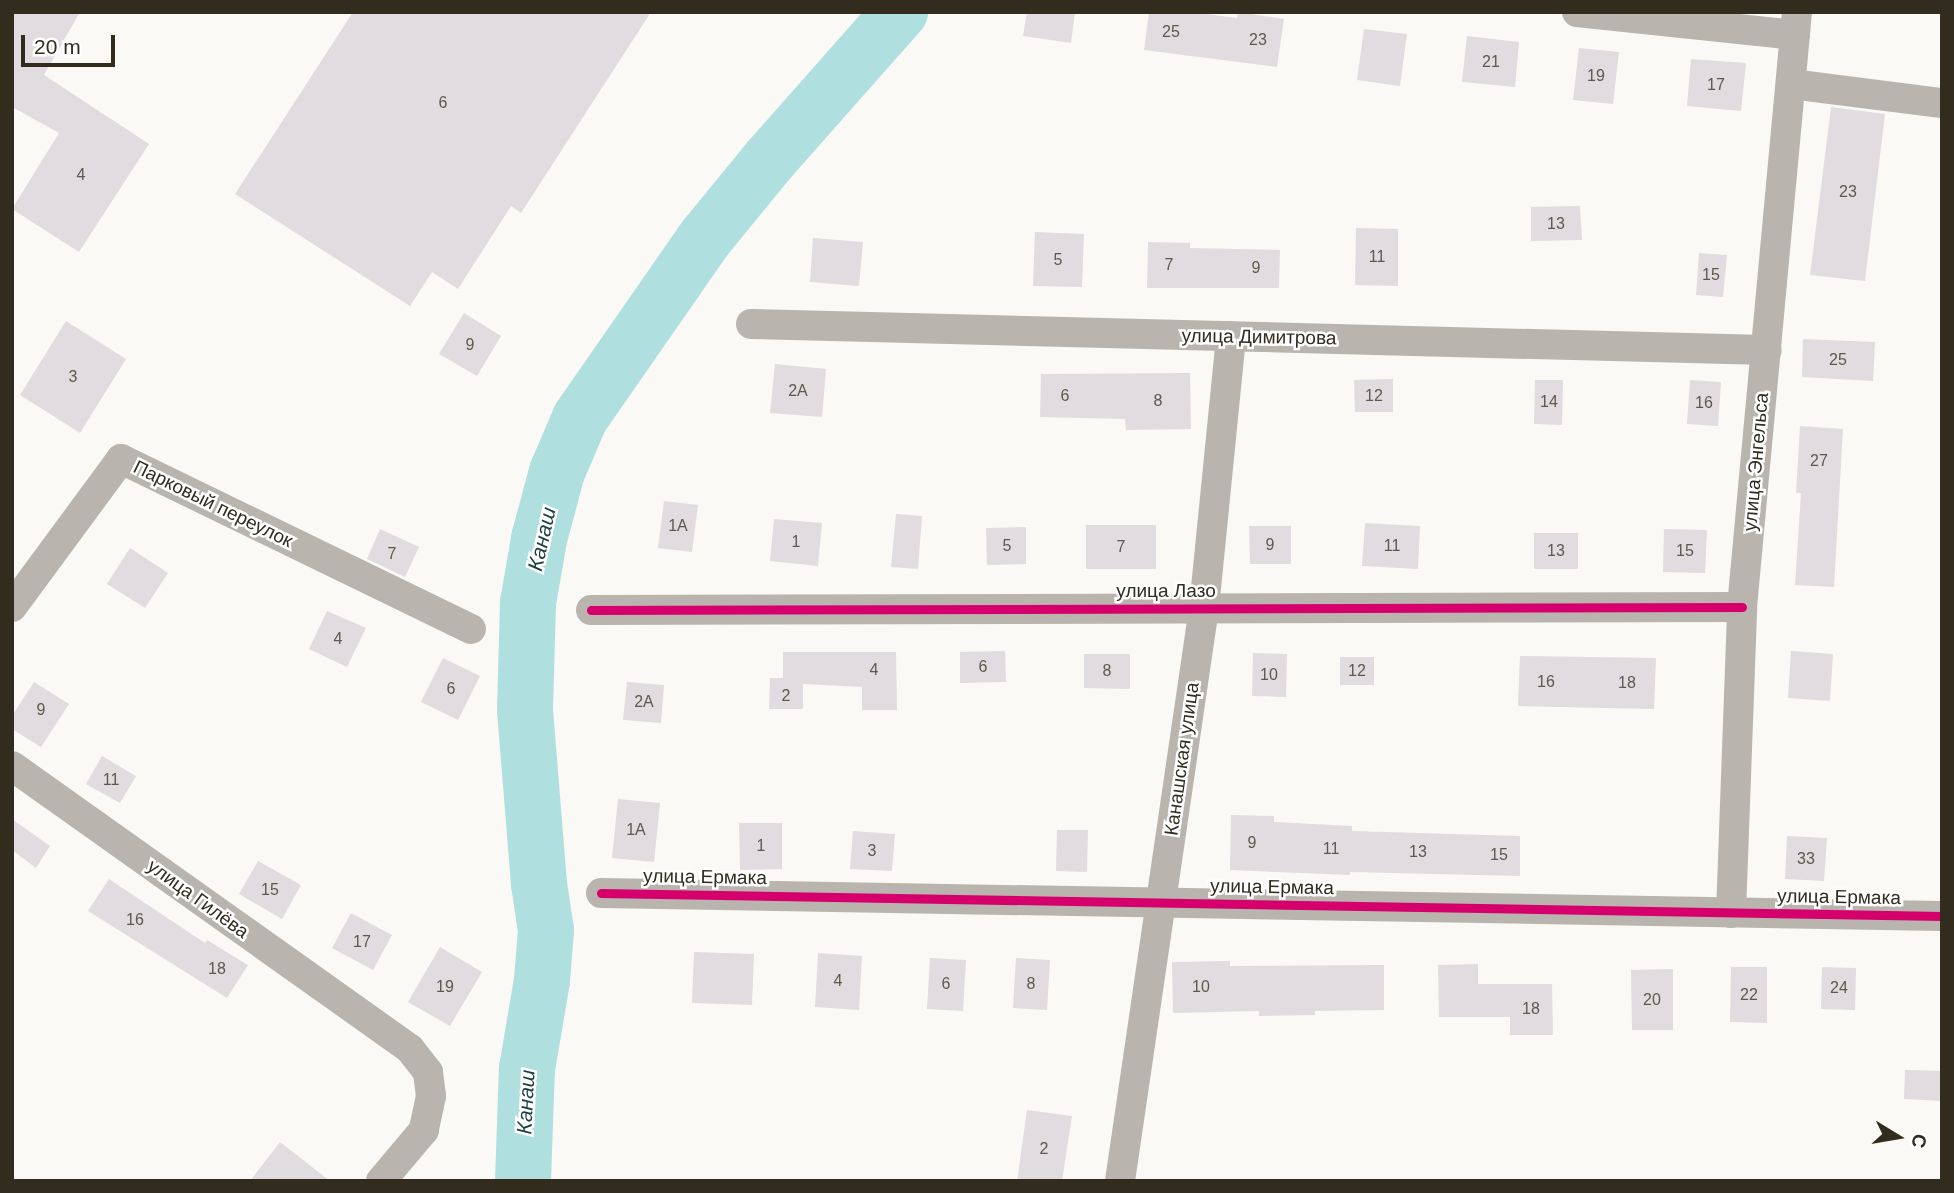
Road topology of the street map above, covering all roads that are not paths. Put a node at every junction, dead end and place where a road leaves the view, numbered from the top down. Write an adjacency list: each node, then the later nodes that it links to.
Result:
1 (1577, 12): 2 (street)
2 (1796, 24): 3 (street, улица Энгельса)
3 (1791, 84): 4 (street); 7 (street, улица Энгельса)
4 (1942, 103)
5 (751, 324): 6 (street, улица Димитрова)
6 (1231, 336): 7 (street, улица Димитрова); 10 (street, Канашская улица)
7 (1766, 350): 9 (street, улица Энгельса)
8 (12, 607): 12 (street, Парковый переулок)
9 (1742, 607): 10 (street, улица Лазо); 16 (street, улица Энгельса)
10 (1204, 608): 11 (street, улица Лазо); 15 (street, Канашская улица)
11 (591, 610)
12 (471, 629)
13 (12, 766): 18 (street, улица Гилёва)
14 (601, 893): 15 (street, улица Ермака)
15 (1161, 902): 16 (street, улица Ермака); 19 (street, Канашская улица)
16 (1731, 913): 17 (street, улица Ермака)
17 (1942, 916)
18 (381, 1181)
19 (1120, 1181)

